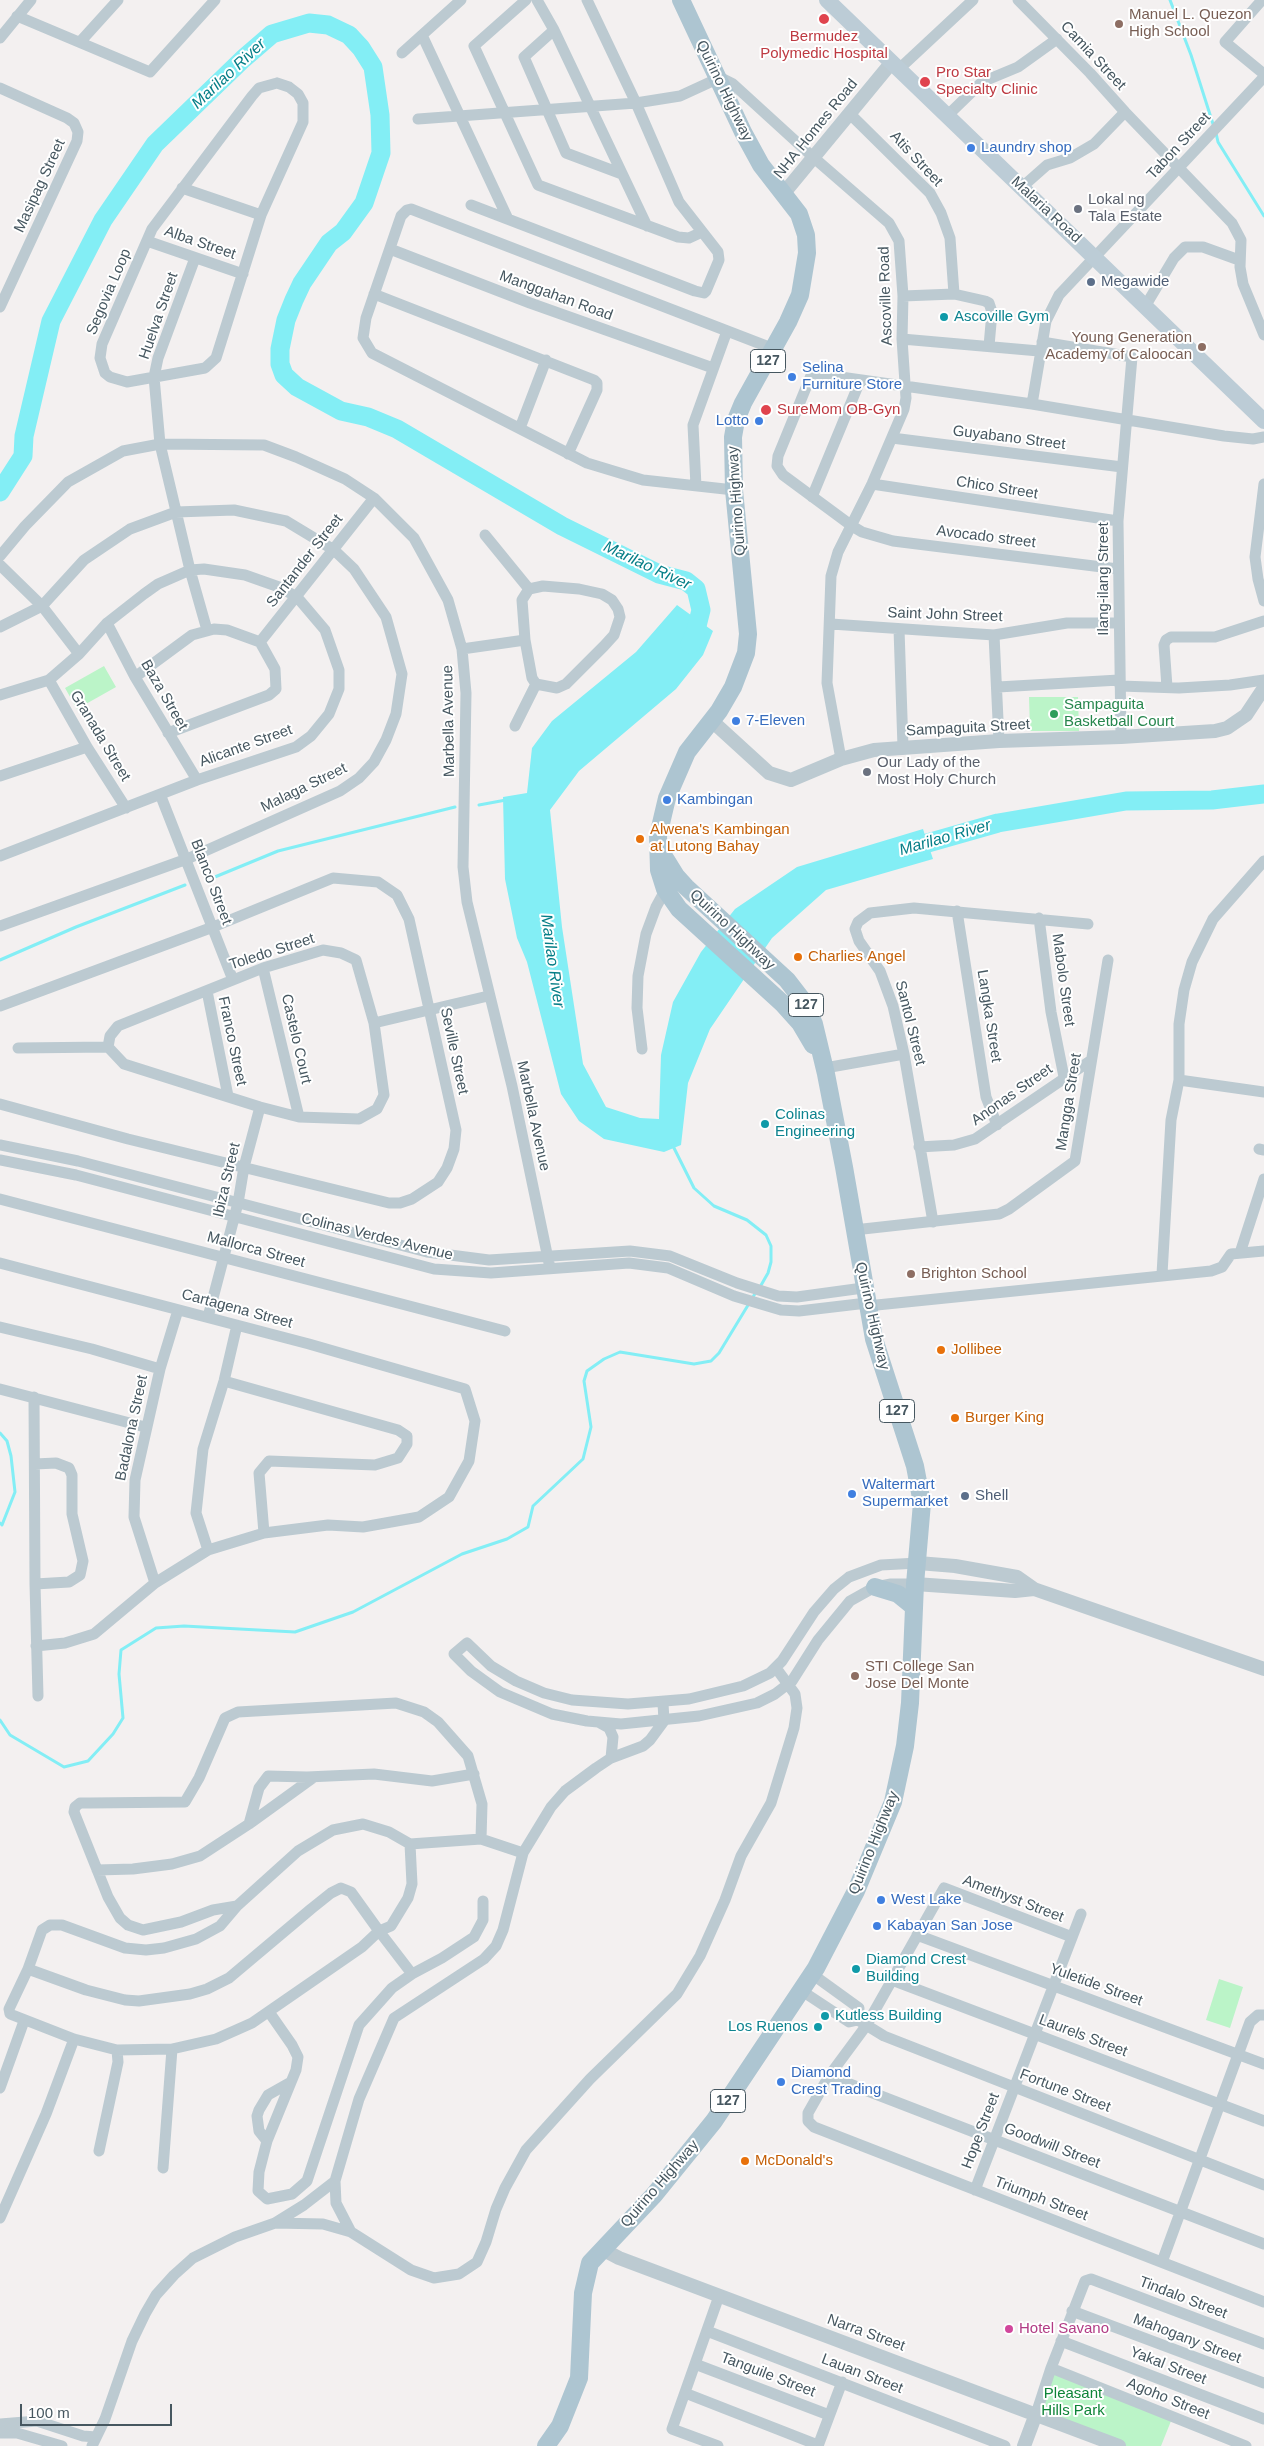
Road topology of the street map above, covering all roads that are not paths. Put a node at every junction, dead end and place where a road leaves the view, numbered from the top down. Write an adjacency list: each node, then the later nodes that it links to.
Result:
1 (31, 0): 13 (street)
2 (118, 0): 18 (street)
3 (216, 0): 18 (street)
4 (461, 0): 15 (street)
5 (526, 0): 28 (street)
6 (538, 0): 14 (street)
7 (587, 0): 24 (street)
8 (681, 0): 22 (main road, Quirino Highway / 127)
9 (827, 0): 20 (main road, Malaria Road)
10 (972, 0): 20 (street)
11 (1018, 0): 17 (street, Camia Street)
12 (1262, 0): 21 (street)
13 (17, 16): 16 (street); 18 (street)
14 (554, 30): 25 (street); 26 (street)
15 (422, 34): 19 (street); 30 (street)
16 (0, 38)
17 (1057, 39): 27 (street, Camia Street); 31 (street)
18 (80, 42)
19 (402, 53)
20 (896, 66): 29 (street, NHA Homes Road); 31 (main road, Malaria Road)
21 (1264, 76): 34 (street, Tabon Street)
22 (717, 79): 24 (street); 33 (street, Ascoville Road); 38 (main road, Quirino Highway / 127)
23 (0, 88): 54 (street, Masipag Street)
24 (636, 103): 25 (street); 43 (street)
25 (591, 106): 26 (street); 35 (street)
26 (548, 110): 28 (street); 35 (street)
27 (1125, 112): 34 (street, Camia Street); 37 (street, Camia Street)
28 (505, 113): 30 (street); 42 (street)
29 (848, 113): 33 (street, NHA Homes Road); 51 (street, Atis Street)
30 (460, 116): 32 (street); 41 (street)
31 (948, 116): 37 (main road, Malaria Road)
32 (418, 119)
33 (813, 158): 38 (street, NHA Homes Road); 52 (street, Ascoville Road)
34 (1179, 166): 46 (street, Tabon Street); 48 (street)
35 (622, 174): 42 (street)
36 (182, 188): 40 (street); 40 (street, Segovia Loop); 44 (street, Segovia Loop)
37 (1022, 188): 46 (main road, Malaria Road)
38 (784, 193): 60 (main road, Quirino Highway / 127)
39 (471, 205): 41 (street)
40 (261, 215): 49 (street, Segovia Loop)
41 (508, 219): 43 (street)
42 (647, 226): 43 (street)
43 (702, 232)
44 (147, 240): 47 (street, Alba Street); 63 (street, Segovia Loop)
45 (390, 249): 50 (street); 55 (street); 62 (street, Manggahan Road)
46 (1095, 257): 53 (main road, Malaria Road); 59 (street, Tabon Street)
47 (195, 258): 49 (street, Alba Street); 63 (street, Huelva Street)
48 (1239, 260): 53 (street); 56 (street)
49 (243, 274): 63 (street, Segovia Loop)
50 (374, 294): 61 (street); 69 (street)
51 (954, 294): 52 (street); 58 (street)
52 (903, 296): 57 (street, Ascoville Road)
53 (1146, 305): 67 (main road, Malaria Road)
54 (0, 307)
55 (727, 331): 60 (street); 62 (street)
56 (1264, 335)
57 (902, 339): 58 (street); 65 (street, Ascoville Road)
58 (989, 346): 59 (street)
59 (1040, 346): 66 (street, Tabon Street); 68 (street, Ilang-ilang Street)
60 (774, 349): 78 (main road, Quirino Highway / 127)
61 (546, 360): 69 (street); 73 (street)
62 (713, 368): 77 (street)
63 (154, 377): 72 (street, Huelva Street)
64 (860, 381): 65 (street); 79 (street); 79 (street)
65 (906, 387): 66 (street); 71 (street, Ascoville Road)
66 (1032, 404): 68 (street)
67 (1263, 418)
68 (1126, 420): 70 (street); 74 (street, Ilang-ilang Street)
69 (520, 428): 73 (street)
70 (1264, 437)
71 (892, 438): 74 (street, Guyabano Street); 75 (street, Ascoville Road)
72 (160, 444): 80 (street, Marbella Avenue); 81 (street, Huelva Street); 86 (street, Marbella Avenue)
73 (568, 454): 77 (street)
74 (1122, 467): 82 (street, Ilang-ilang Street)
75 (872, 484): 82 (street, Chico Street); 83 (street, Ascoville Road)
76 (1264, 484): 92 (street)
77 (696, 486): 78 (street)
78 (734, 490): 115 (main road, Quirino Highway / 127)
79 (812, 497): 83 (street)
80 (374, 498): 85 (street, Santander Street); 104 (street, Marbella Avenue)
81 (176, 512): 85 (street, Malaga Street); 89 (street, Huelva Street); 93 (street, Malaga Street)
82 (1118, 522): 88 (street, Ilang-ilang Street)
83 (852, 526): 88 (street, Avocado street); 97 (street, Ascoville Road)
84 (485, 535): 90 (street)
85 (334, 550): 91 (street, Santander Street); 128 (street, Malaga Street)
86 (0, 556)
87 (0, 565): 93 (street)
88 (1118, 569): 96 (street, Ilang-ilang Street)
89 (190, 570): 91 (street, Alicante Street); 95 (street, Alicante Street); 100 (street, Huelva Street)
90 (529, 589): 102 (street); 110 (street)
91 (297, 596): 103 (street, Santander Street); 124 (street, Alicante Street)
92 (1264, 601)
93 (42, 606): 98 (street, Malaga Street); 105 (street)
94 (1264, 621): 112 (street)
95 (107, 623): 105 (street, Alicante Street); 106 (street, Baza Street)
96 (1118, 623): 101 (street, Saint John Street); 109 (street, Ilang-ilang Street)
97 (831, 624): 99 (street, Saint John Street); 122 (street, Ascoville Road)
98 (0, 627)
99 (899, 629): 101 (street, Saint John Street); 121 (street)
100 (207, 630): 103 (street); 106 (street)
101 (994, 635): 111 (street)
102 (525, 640): 104 (street); 110 (street)
103 (260, 642): 117 (street)
104 (462, 648): 140 (street, Marbella Avenue)
105 (79, 654): 107 (street, Alicante Street)
106 (135, 677): 117 (street, Baza Street)
107 (49, 680): 114 (street, Alicante Street); 120 (street, Granada Street)
108 (1264, 680): 112 (street)
109 (1120, 683): 111 (street); 112 (street); 118 (street, Ilang-ilang Street)
110 (536, 684): 116 (street)
111 (998, 687): 119 (street)
112 (1167, 687)
113 (1264, 688): 118 (street, Sampaguita Street)
114 (0, 694)
115 (712, 721): 122 (street, Sampaguita Street); 130 (main road, Quirino Highway / 127)
116 (514, 726)
117 (168, 733): 124 (street, Baza Street)
118 (1121, 737): 119 (street, Sampaguita Street)
119 (999, 741): 121 (street, Sampaguita Street)
120 (87, 747): 123 (street); 126 (street, Granada Street)
121 (903, 747): 122 (street, Sampaguita Street)
122 (842, 759)
123 (0, 776)
124 (198, 780): 125 (street, Alicante Street)
125 (160, 794): 126 (street, Alicante Street); 128 (street, Blanco Street)
126 (126, 808): 127 (street, Alicante Street)
127 (0, 856)
128 (187, 859): 134 (street, Malaga Street); 135 (street, Blanco Street)
129 (1264, 861): 151 (street)
130 (671, 883): 146 (street); 149 (main road, Quirino Highway / 127); 149 (main road, Quirino Highway / 127)
131 (957, 911): 132 (street, Santol Street); 147 (street, Santol Street); 157 (street, Langka Street)
132 (1039, 918): 133 (street, Santol Street); 150 (street, Mabolo Street)
133 (1088, 924)
134 (0, 926)
135 (213, 927): 138 (street, Blanco Street); 141 (street, Seville Street); 142 (street, Seville Street)
136 (1108, 960): 148 (street, Mangga Street)
137 (263, 968): 138 (street, Toledo Street); 143 (street, Toledo Street); 156 (street, Castelo Court)
138 (233, 980): 139 (street, Toledo Street)
139 (206, 991): 144 (street, Toledo Street); 153 (street, Franco Street)
140 (488, 996): 142 (street); 171 (street, Marbella Avenue)
141 (0, 1006)
142 (430, 1010): 143 (street); 161 (street, Seville Street)
143 (374, 1023): 156 (street, Toledo Street)
144 (108, 1047): 145 (street); 153 (street, Toledo Street)
145 (18, 1048)
146 (642, 1049)
147 (904, 1054): 149 (street); 159 (street, Santol Street)
148 (1090, 1061): 150 (street, Anonas Street); 166 (street, Mangga Street)
149 (825, 1068): 167 (main road, Quirino Highway / 127)
150 (1064, 1077): 157 (street, Anonas Street)
151 (1179, 1080): 152 (street); 176 (street)
152 (1264, 1092)
153 (228, 1096): 155 (street, Toledo Street)
154 (0, 1104): 161 (street, Seville Street)
155 (260, 1107): 156 (street, Toledo Street); 161 (street, Ibiza Street)
156 (299, 1117)
157 (997, 1125): 159 (street, Anonas Street)
158 (0, 1145): 164 (street, Colinas Verdes Avenue)
159 (918, 1147): 166 (street, Santol Street)
160 (0, 1160): 165 (street, Colinas Verdes Avenue)
161 (244, 1168): 164 (street, Ibiza Street)
162 (1264, 1179): 170 (street)
163 (0, 1199): 172 (street, Mallorca Street)
164 (238, 1203): 165 (street, Ibiza Street); 171 (street, Colinas Verdes Avenue)
165 (234, 1216): 172 (street, Ibiza Street); 175 (street, Colinas Verdes Avenue)
166 (933, 1222): 167 (street, Mangga Street)
167 (854, 1230): 180 (main road, Quirino Highway / 127)
168 (612, 1250): 171 (street, Colinas Verdes Avenue); 173 (street); 177 (street, Colinas Verdes Avenue)
169 (1264, 1250): 170 (street)
170 (1240, 1253): 176 (street)
171 (547, 1256): 175 (street, Marbella Avenue)
172 (223, 1257): 183 (street, Ibiza Street); 186 (street, Mallorca Street)
173 (613, 1263): 175 (street, Colinas Verdes Avenue); 178 (street, Colinas Verdes Avenue)
174 (0, 1264): 182 (street, Cartagena Street)
175 (550, 1268)
176 (1162, 1274): 180 (street)
177 (733, 1281): 178 (street); 179 (street, Colinas Verdes Avenue)
178 (729, 1294): 181 (street, Colinas Verdes Avenue)
179 (771, 1294): 180 (street, Colinas Verdes Avenue); 181 (street)
180 (866, 1299): 181 (street, Colinas Verdes Avenue); 195 (main road, Quirino Highway / 127)
181 (767, 1306)
182 (178, 1310): 183 (street, Cartagena Street); 187 (street, Badalona Street)
183 (208, 1317): 184 (street, Cartagena Street)
184 (237, 1325): 188 (street); 193 (street, Cartagena Street)
185 (0, 1327): 187 (street)
186 (505, 1331)
187 (160, 1369): 191 (street, Badalona Street)
188 (224, 1381): 193 (street); 194 (street)
189 (0, 1389): 190 (street)
190 (34, 1397): 191 (street); 192 (street)
191 (145, 1427): 196 (street, Badalona Street)
192 (35, 1464): 197 (street); 197 (street)
193 (264, 1533): 194 (street)
194 (208, 1550): 196 (street)
195 (918, 1563): 198 (main road, Quirino Highway / 127); 200 (street); 203 (street)
196 (155, 1583): 202 (street)
197 (35, 1584): 202 (street)
198 (915, 1584): 199 (street); 200 (street); 201 (main road, Quirino Highway / 127)
199 (874, 1587): 201 (main road); 205 (street)
200 (1034, 1589): 204 (street)
201 (914, 1607): 226 (main road, Quirino Highway / 127)
202 (36, 1646): 206 (street)
203 (776, 1668): 205 (street); 207 (street)
204 (1264, 1669)
205 (788, 1686): 208 (street); 257 (street)
206 (38, 1696)
207 (663, 1702): 208 (street); 209 (street)
208 (664, 1721): 209 (street); 210 (street)
209 (599, 1722): 210 (street)
210 (611, 1758): 216 (street)
211 (474, 1774): 212 (street); 214 (street); 217 (street)
212 (314, 1777): 213 (street); 213 (street)
213 (249, 1824): 217 (street)
214 (481, 1839): 215 (street); 216 (street)
215 (410, 1844): 219 (street); 221 (street)
216 (523, 1853): 251 (street)
217 (97, 1870): 219 (street)
218 (483, 1901): 225 (street)
219 (237, 1906): 224 (street)
220 (1081, 1914): 223 (street, Hope Street)
221 (379, 1931): 224 (street); 225 (street); 230 (street)
222 (917, 1935): 223 (street, Amethyst Street); 227 (street); 228 (street, Yuletide Street)
223 (1072, 1937): 228 (street, Hope Street)
224 (28, 1969): 232 (street)
225 (412, 1974): 247 (street)
226 (812, 1974): 229 (main road, Quirino Highway / 127); 233 (street)
227 (892, 1980): 233 (street); 234 (street, Laurels Street)
228 (1054, 1986): 234 (street, Hope Street); 238 (street, Yuletide Street)
229 (802, 1991): 233 (street, Fortune Street); 259 (main road, Quirino Highway / 127)
230 (268, 2012): 236 (street); 241 (street)
231 (1264, 2015): 238 (street)
232 (24, 2021): 235 (street); 242 (street)
233 (862, 2023): 240 (street); 243 (street, Fortune Street)
234 (1036, 2034): 243 (street, Hope Street); 244 (street, Laurels Street)
235 (74, 2038): 237 (street); 255 (street)
236 (172, 2049): 237 (street); 250 (street)
237 (117, 2050): 248 (street)
238 (1238, 2054): 239 (street, Yuletide Street); 244 (street)
239 (1264, 2064)
240 (829, 2076): 246 (street, Goodwill Street); 253 (street, Triumph Street)
241 (291, 2082): 247 (street); 247 (street)
242 (0, 2088)
243 (1014, 2088): 246 (street, Hope Street); 249 (street, Fortune Street)
244 (1220, 2104): 245 (street, Laurels Street); 249 (street)
245 (1264, 2121)
246 (993, 2140): 253 (street, Hope Street); 254 (street, Goodwill Street)
247 (267, 2141)
248 (99, 2151)
249 (1199, 2160): 252 (street, Fortune Street); 254 (street)
250 (163, 2168)
251 (335, 2181): 256 (street); 257 (street)
252 (1264, 2185)
253 (975, 2190): 260 (street, Triumph Street)
254 (1180, 2211): 258 (street, Goodwill Street); 260 (street)
255 (0, 2218)
256 (275, 2223): 257 (street); 277 (street)
257 (351, 2232)
258 (1264, 2244)
259 (602, 2249): 261 (street, Narra Street); 279 (main road, Quirino Highway / 127)
260 (1162, 2262): 262 (street, Triumph Street)
261 (719, 2296): 264 (street); 272 (street, Narra Street)
262 (1264, 2302)
263 (1072, 2312): 265 (street); 266 (street, Tindalo Street); 270 (street, Mahogany Street)
264 (707, 2331): 267 (street); 269 (street, Lauan Street)
265 (1061, 2341): 268 (street); 274 (street, Yakal Street)
266 (1264, 2344)
267 (695, 2364): 271 (street); 273 (street, Tanguile Street)
268 (1051, 2368): 272 (street); 285 (street, Agoho Street)
269 (842, 2382): 273 (street); 282 (street, Lauan Street)
270 (1264, 2384)
271 (685, 2393): 280 (street); 281 (street)
272 (1036, 2414): 283 (street); 284 (street, Narra Street)
273 (829, 2415): 281 (street)
274 (1264, 2419)
275 (0, 2424): 277 (street)
276 (0, 2433): 278 (street)
277 (94, 2441)
278 (62, 2446)
279 (546, 2446)
280 (718, 2446)
281 (818, 2446)
282 (1005, 2446)
283 (1024, 2446)
284 (1119, 2446)
285 (1246, 2446)

